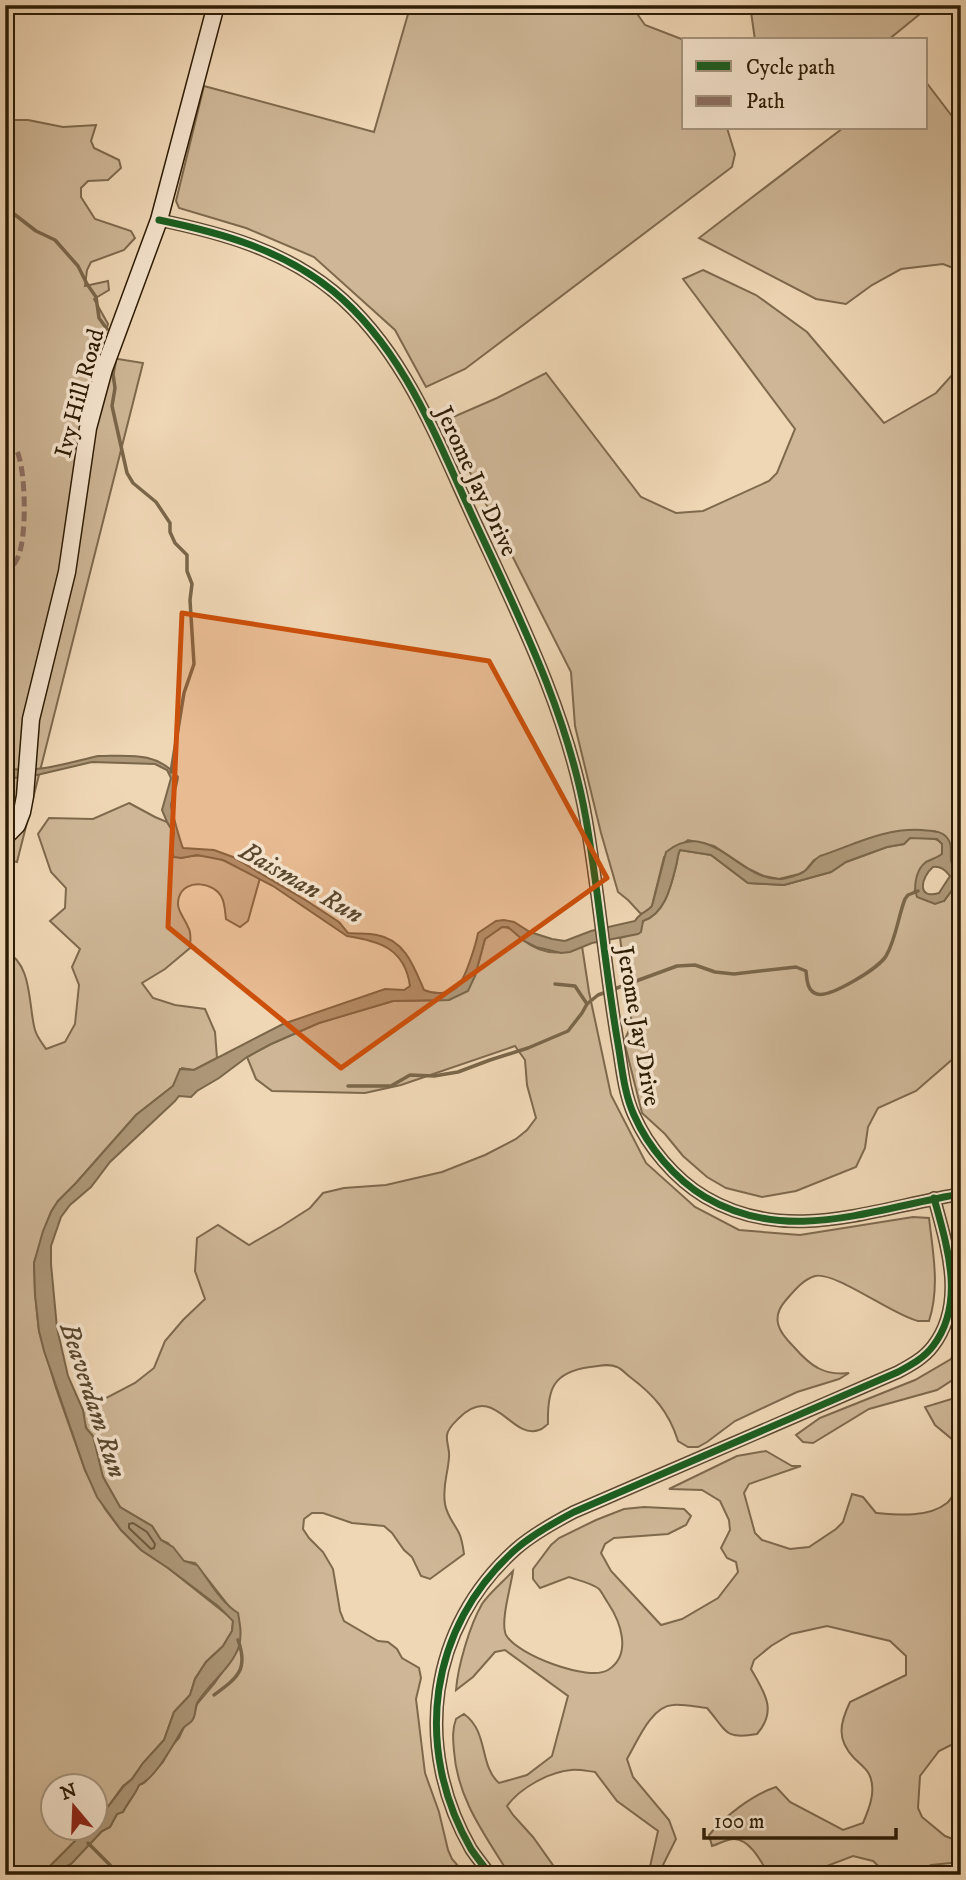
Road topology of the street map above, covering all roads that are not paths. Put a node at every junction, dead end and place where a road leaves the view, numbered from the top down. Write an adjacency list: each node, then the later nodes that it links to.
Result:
1 (216, 5): 2 (street, Ivy Hill Road)
2 (159, 220): 3 (street, Ivy Hill Road); 5 (street, Jerome Jay Drive)
3 (5, 837)
4 (961, 1194): 5 (street, Jerome Jay Drive)
5 (934, 1198): 6 (street)
6 (490, 1875)

